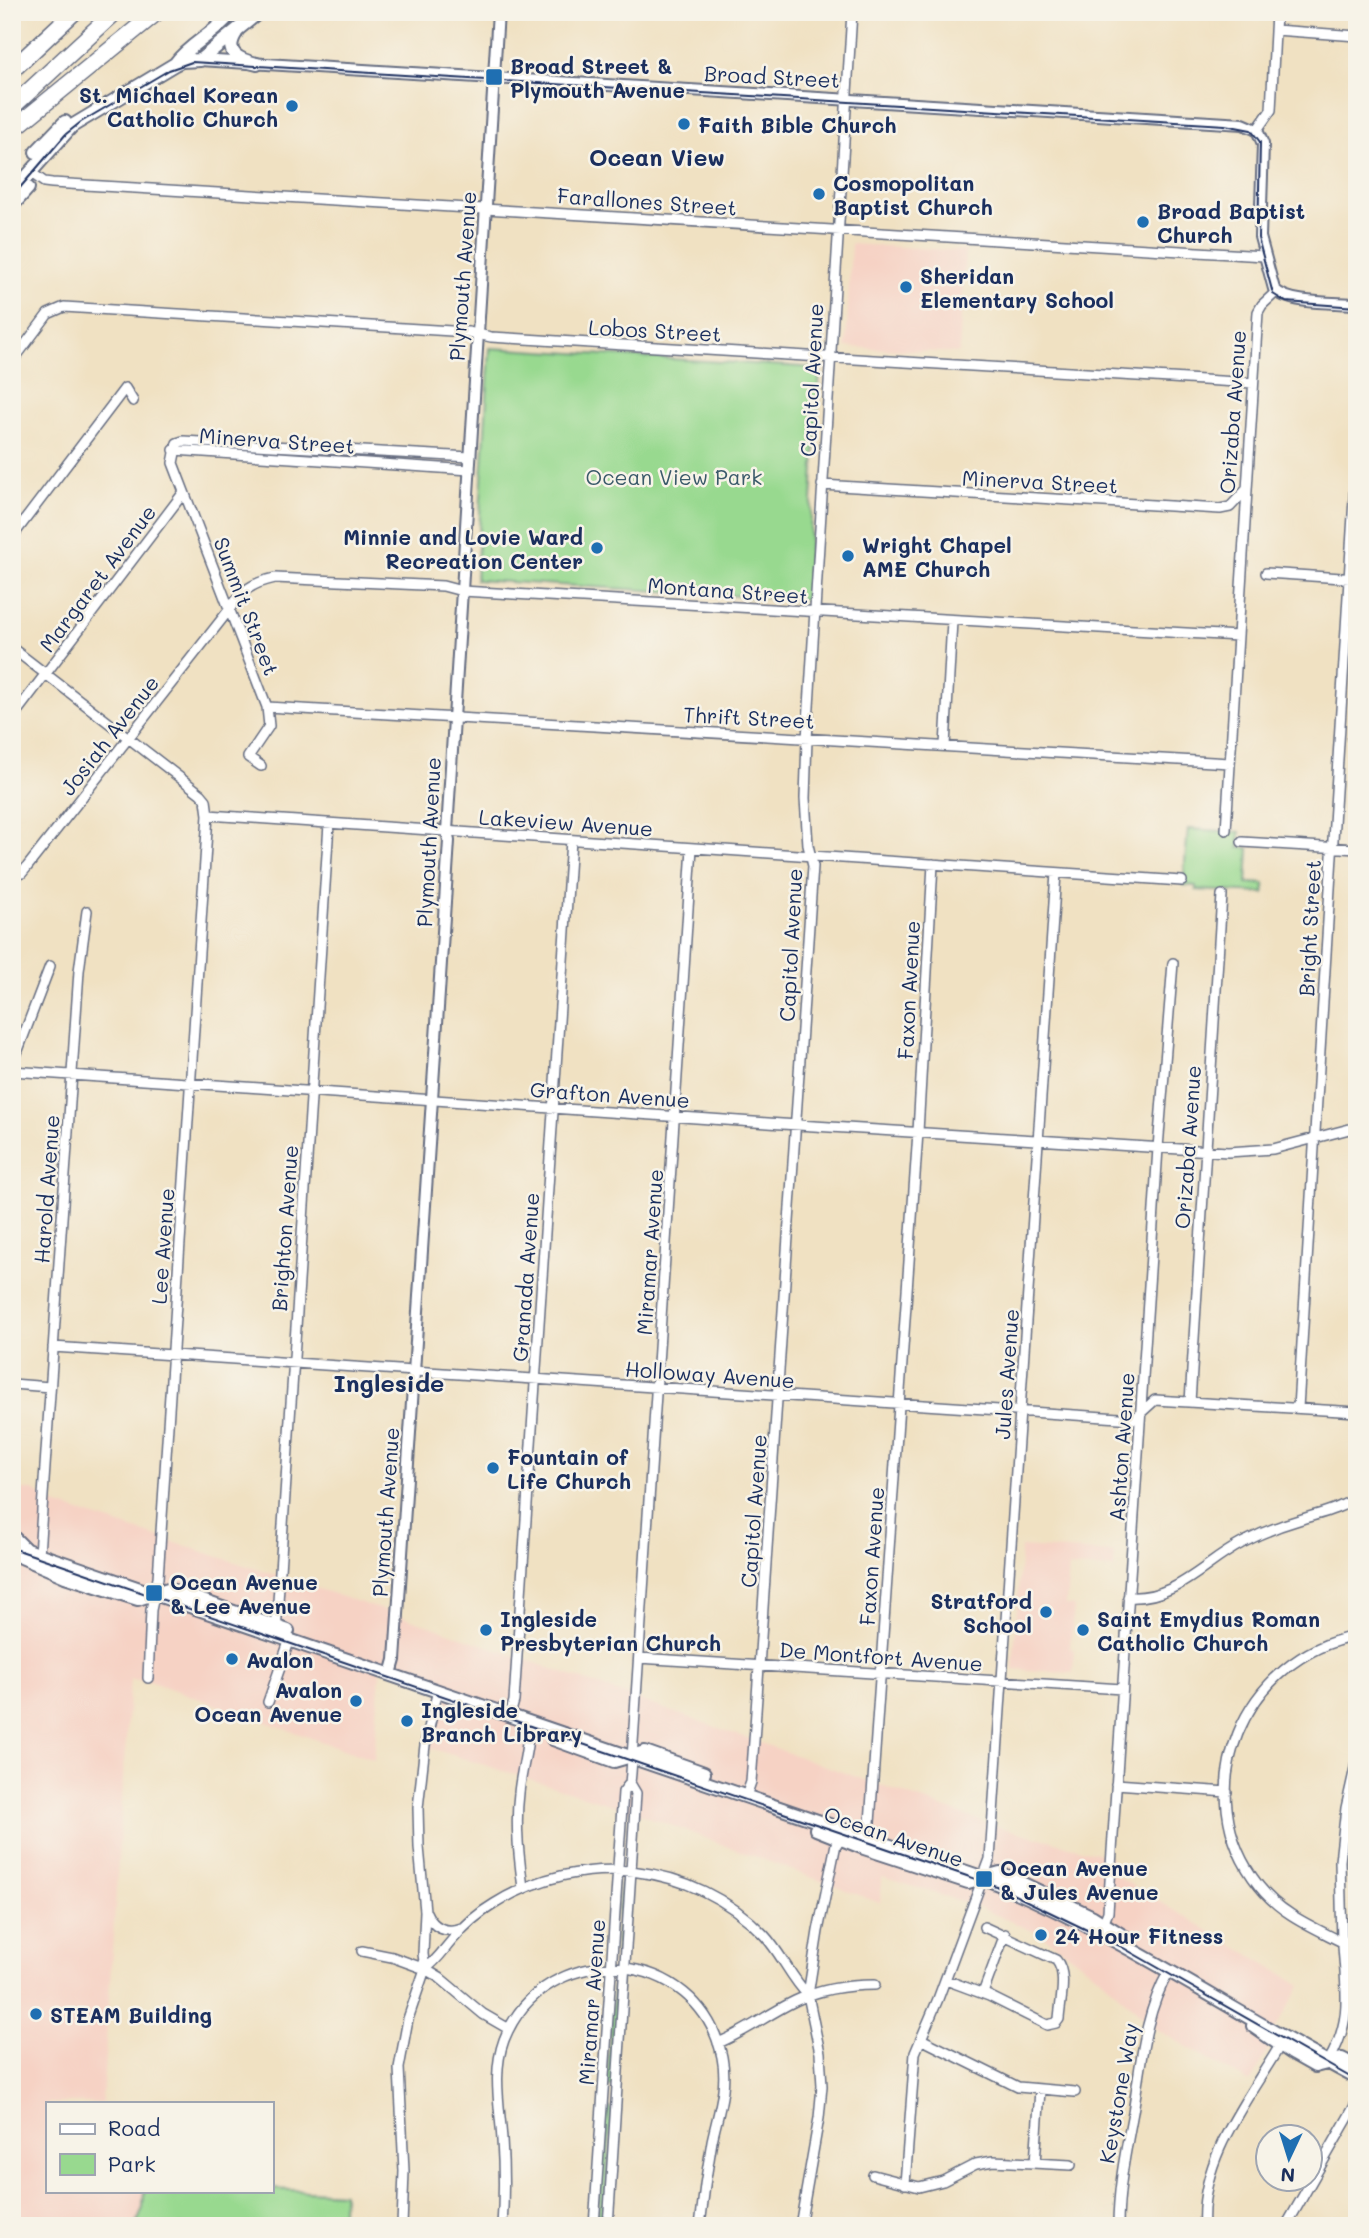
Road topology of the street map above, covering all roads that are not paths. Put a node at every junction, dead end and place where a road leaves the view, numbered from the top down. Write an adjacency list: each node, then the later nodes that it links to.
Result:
1 (74, 12): 16 (highway)
2 (115, 12): 19 (highway)
3 (157, 12): 20 (highway)
4 (231, 12): 9 (main road)
5 (259, 12): 10 (main road)
6 (498, 12): 17 (street, Plymouth Avenue)
7 (852, 12): 18 (street, Capitol Avenue)
8 (1276, 12): 11 (street)
9 (219, 27): 13 (main road); 14 (main road)
10 (239, 30): 13 (main road); 15 (main road)
11 (1275, 30): 12 (street); 21 (street)
12 (1357, 36)
13 (200, 60): 14 (main road); 15 (street, Broad Street)
14 (175, 64): 22 (main road)
15 (257, 64): 17 (street, Broad Street)
16 (12, 70)
17 (494, 78): 18 (street, Broad Street); 25 (street, Plymouth Avenue)
18 (847, 100): 21 (street, Broad Street); 26 (street, Capitol Avenue)
19 (12, 107)
20 (12, 130)
21 (1257, 130): 27 (street)
22 (30, 172): 23 (main road); 24 (main road); 25 (street, Farallones Street)
23 (12, 193)
24 (12, 206)
25 (486, 208): 26 (street, Farallones Street); 30 (street, Plymouth Avenue)
26 (838, 230): 27 (street, Farallones Street); 31 (street, Capitol Avenue)
27 (1264, 256): 28 (street)
28 (1276, 292): 29 (street); 33 (street, Orizaba Avenue)
29 (1357, 304)
30 (478, 334): 31 (street, Lobos Street); 32 (street, Lobos Street); 37 (street, Plymouth Avenue)
31 (830, 358): 33 (street, Lobos Street); 39 (street, Capitol Avenue)
32 (12, 362)
33 (1253, 383): 40 (street, Orizaba Avenue)
34 (133, 401): 42 (street)
35 (174, 450): 37 (street, Minerva Street); 38 (street, Minerva Street); 41 (street, Summit Street)
36 (1357, 450): 44 (street, Bright Street)
37 (470, 457): 38 (street, Plymouth Avenue)
38 (470, 470): 45 (street, Plymouth Avenue)
39 (822, 485): 40 (street, Minerva Street); 47 (street, Capitol Avenue)
40 (1247, 489): 49 (street, Orizaba Avenue)
41 (184, 492): 46 (street, Summit Street); 51 (street, Margaret Avenue)
42 (12, 537)
43 (1266, 573): 44 (street)
44 (1352, 579): 66 (street, Bright Street)
45 (462, 591): 46 (street, Montana Street); 47 (street, Montana Street); 54 (street, Plymouth Avenue)
46 (229, 610): 52 (street, Summit Street); 55 (street, Josiah Avenue)
47 (815, 612): 48 (street, Montana Street); 56 (street, Capitol Avenue)
48 (952, 621): 49 (street, Montana Street); 57 (street)
49 (1238, 636): 58 (street, Orizaba Avenue)
50 (12, 648): 51 (street)
51 (46, 674): 53 (street, Margaret Avenue); 55 (street)
52 (267, 707): 54 (street, Thrift Street); 59 (street, Summit Street)
53 (12, 718)
54 (454, 718): 56 (street, Thrift Street); 63 (street, Plymouth Avenue)
55 (129, 738): 60 (street); 72 (street, Josiah Avenue)
56 (807, 739): 57 (street, Thrift Street); 69 (street, Capitol Avenue)
57 (945, 746): 58 (street, Thrift Street)
58 (1230, 763): 62 (street, Orizaba Avenue)
59 (261, 766)
60 (208, 815): 61 (street, Lakeview Avenue); 81 (street, Lee Avenue)
61 (329, 824): 63 (street, Lakeview Avenue); 82 (street, Brighton Avenue)
62 (1226, 830)
63 (447, 831): 64 (street, Lakeview Avenue); 83 (street, Plymouth Avenue)
64 (571, 840): 67 (street, Lakeview Avenue); 84 (street, Granada Avenue)
65 (1242, 842): 66 (street)
66 (1332, 847): 68 (street); 89 (street, Bright Street)
67 (692, 848): 69 (street, Lakeview Avenue); 85 (street, Miramar Avenue)
68 (1357, 849)
69 (811, 856): 70 (street, Lakeview Avenue); 86 (street, Capitol Avenue)
70 (933, 864): 71 (street, Lakeview Avenue); 88 (street, Faxon Avenue)
71 (1056, 873): 73 (street, Lakeview Avenue); 90 (street, Jules Avenue)
72 (12, 875)
73 (1182, 881)
74 (1222, 895): 92 (street, Orizaba Avenue)
75 (87, 911): 80 (street, Harold Avenue)
76 (1173, 963): 91 (street, Ashton Avenue)
77 (50, 966): 78 (street)
78 (12, 1066)
79 (12, 1071): 80 (street, Grafton Avenue)
80 (72, 1075): 81 (street, Grafton Avenue); 93 (street, Harold Avenue)
81 (191, 1083): 82 (street, Grafton Avenue); 94 (street, Lee Avenue)
82 (311, 1091): 83 (street, Grafton Avenue); 95 (street, Brighton Avenue)
83 (432, 1099): 84 (street, Grafton Avenue); 96 (street, Plymouth Avenue)
84 (554, 1107): 85 (street, Grafton Avenue); 97 (street, Granada Avenue)
85 (676, 1116): 86 (street, Grafton Avenue); 100 (street, Miramar Avenue)
86 (796, 1125): 88 (street, Grafton Avenue); 101 (street, Capitol Avenue)
87 (1357, 1127): 89 (street, Grafton Avenue)
88 (918, 1132): 90 (street, Grafton Avenue); 103 (street, Faxon Avenue)
89 (1314, 1139): 92 (street, Grafton Avenue); 104 (street, Bright Street)
90 (1039, 1141): 91 (street, Grafton Avenue); 105 (street, Jules Avenue)
91 (1158, 1148): 92 (street, Grafton Avenue); 107 (street, Ashton Avenue)
92 (1206, 1151): 102 (street, Orizaba Avenue)
93 (53, 1347): 94 (street, Holloway Avenue); 99 (street, Harold Avenue)
94 (172, 1355): 95 (street, Holloway Avenue); 113 (street, Lee Avenue)
95 (293, 1362): 96 (street, Holloway Avenue); 115 (street, Brighton Avenue)
96 (414, 1370): 97 (street, Holloway Avenue); 121 (street, Plymouth Avenue)
97 (536, 1378): 100 (street, Holloway Avenue); 128 (street, Granada Avenue)
98 (12, 1384): 99 (street)
99 (50, 1387): 112 (street, Harold Avenue)
100 (658, 1388): 101 (street, Holloway Avenue); 119 (street, Miramar Avenue)
101 (779, 1396): 103 (street, Holloway Avenue); 120 (street, Capitol Avenue)
102 (1190, 1402): 104 (street, Holloway Avenue); 107 (street, Holloway Avenue)
103 (900, 1404): 105 (street, Holloway Avenue); 122 (street, Faxon Avenue)
104 (1297, 1408): 106 (street, Holloway Avenue)
105 (1021, 1412): 107 (street, Holloway Avenue); 124 (street, Jules Avenue)
106 (1357, 1412)
107 (1141, 1414): 114 (street, Ashton Avenue)
108 (1357, 1497): 114 (street)
109 (12, 1536): 110 (main road, Ocean Avenue)
110 (26, 1550): 111 (main road, Ocean Avenue); 112 (main road, Ocean Avenue)
111 (12, 1552): 113 (main road, Ocean Avenue)
112 (39, 1555): 113 (main road, Ocean Avenue)
113 (155, 1593): 115 (main road, Ocean Avenue); 123 (street, Lee Avenue)
114 (1128, 1597): 125 (street, Ashton Avenue)
115 (276, 1630): 117 (main road, Ocean Avenue); 118 (main road, Ocean Avenue)
116 (1357, 1636): 134 (street)
117 (290, 1639): 118 (main road, Ocean Avenue); 127 (street)
118 (320, 1650): 121 (main road, Ocean Avenue)
119 (639, 1658): 120 (street, De Montfort Avenue); 130 (street, Miramar Avenue)
120 (759, 1666): 122 (street, De Montfort Avenue); 135 (street, Capitol Avenue)
121 (391, 1674): 126 (main road, Ocean Avenue)
122 (880, 1674): 124 (street, De Montfort Avenue); 136 (street, Faxon Avenue)
123 (148, 1678)
124 (1002, 1681): 125 (street, De Montfort Avenue); 139 (street, Jules Avenue)
125 (1122, 1689): 133 (street, Ashton Avenue)
126 (438, 1690): 128 (main road, Ocean Avenue); 141 (street)
127 (268, 1702)
128 (510, 1716): 129 (main road, Ocean Avenue)
129 (528, 1722): 130 (main road, Ocean Avenue); 140 (street)
130 (632, 1758): 132 (street, Miramar Avenue); 135 (main road, Ocean Avenue)
131 (1357, 1759): 146 (street)
132 (630, 1783): 137 (street, Miramar Avenue); 138 (street, Miramar Avenue)
133 (1116, 1784): 134 (street); 144 (street, Ashton Avenue)
134 (1227, 1792): 146 (street)
135 (746, 1796): 136 (main road, Ocean Avenue)
136 (848, 1836): 139 (main road, Ocean Avenue); 154 (street, Faxon Avenue)
137 (617, 1869): 138 (street); 140 (street); 148 (street, Miramar Avenue)
138 (631, 1871): 148 (street, Miramar Avenue); 154 (street)
139 (984, 1878): 144 (main road, Ocean Avenue); 151 (street, Jules Avenue)
140 (523, 1888): 142 (street)
141 (425, 1911): 142 (street); 149 (street)
142 (464, 1927): 149 (street)
143 (984, 1927): 145 (street)
144 (1102, 1928): 150 (main road, Ocean Avenue)
145 (1005, 1934): 153 (street); 153 (street)
146 (1347, 1943): 159 (street)
147 (362, 1951): 149 (street)
148 (618, 1967): 155 (street); 158 (street); 171 (street, Miramar Avenue); 172 (street, Miramar Avenue)
149 (425, 1969): 155 (street); 169 (street)
150 (1169, 1971): 157 (main road, Ocean Avenue); 175 (street, Keystone Way)
151 (946, 1980): 153 (street); 156 (street, Jules Avenue)
152 (875, 1985): 154 (street)
153 (983, 1993)
154 (808, 1995): 158 (street); 174 (street, Faxon Avenue)
155 (509, 2029): 170 (street)
156 (921, 2039): 162 (street); 168 (street, Jules Avenue)
157 (1282, 2041): 159 (main road, Ocean Avenue); 176 (street)
158 (718, 2043): 173 (street)
159 (1328, 2062): 160 (main road, Ocean Avenue); 161 (main road, Ocean Avenue)
160 (1357, 2067)
161 (1357, 2078)
162 (1040, 2090): 163 (street); 165 (street)
163 (1075, 2092)
164 (1357, 2102): 177 (street)
165 (1035, 2163): 166 (street); 168 (street)
166 (1070, 2165)
167 (873, 2175): 168 (street)
168 (905, 2184)
169 (402, 2226)
170 (502, 2226)
171 (594, 2226)
172 (608, 2226)
173 (700, 2226)
174 (800, 2226)
175 (1118, 2226)
176 (1204, 2226)
177 (1286, 2226)

